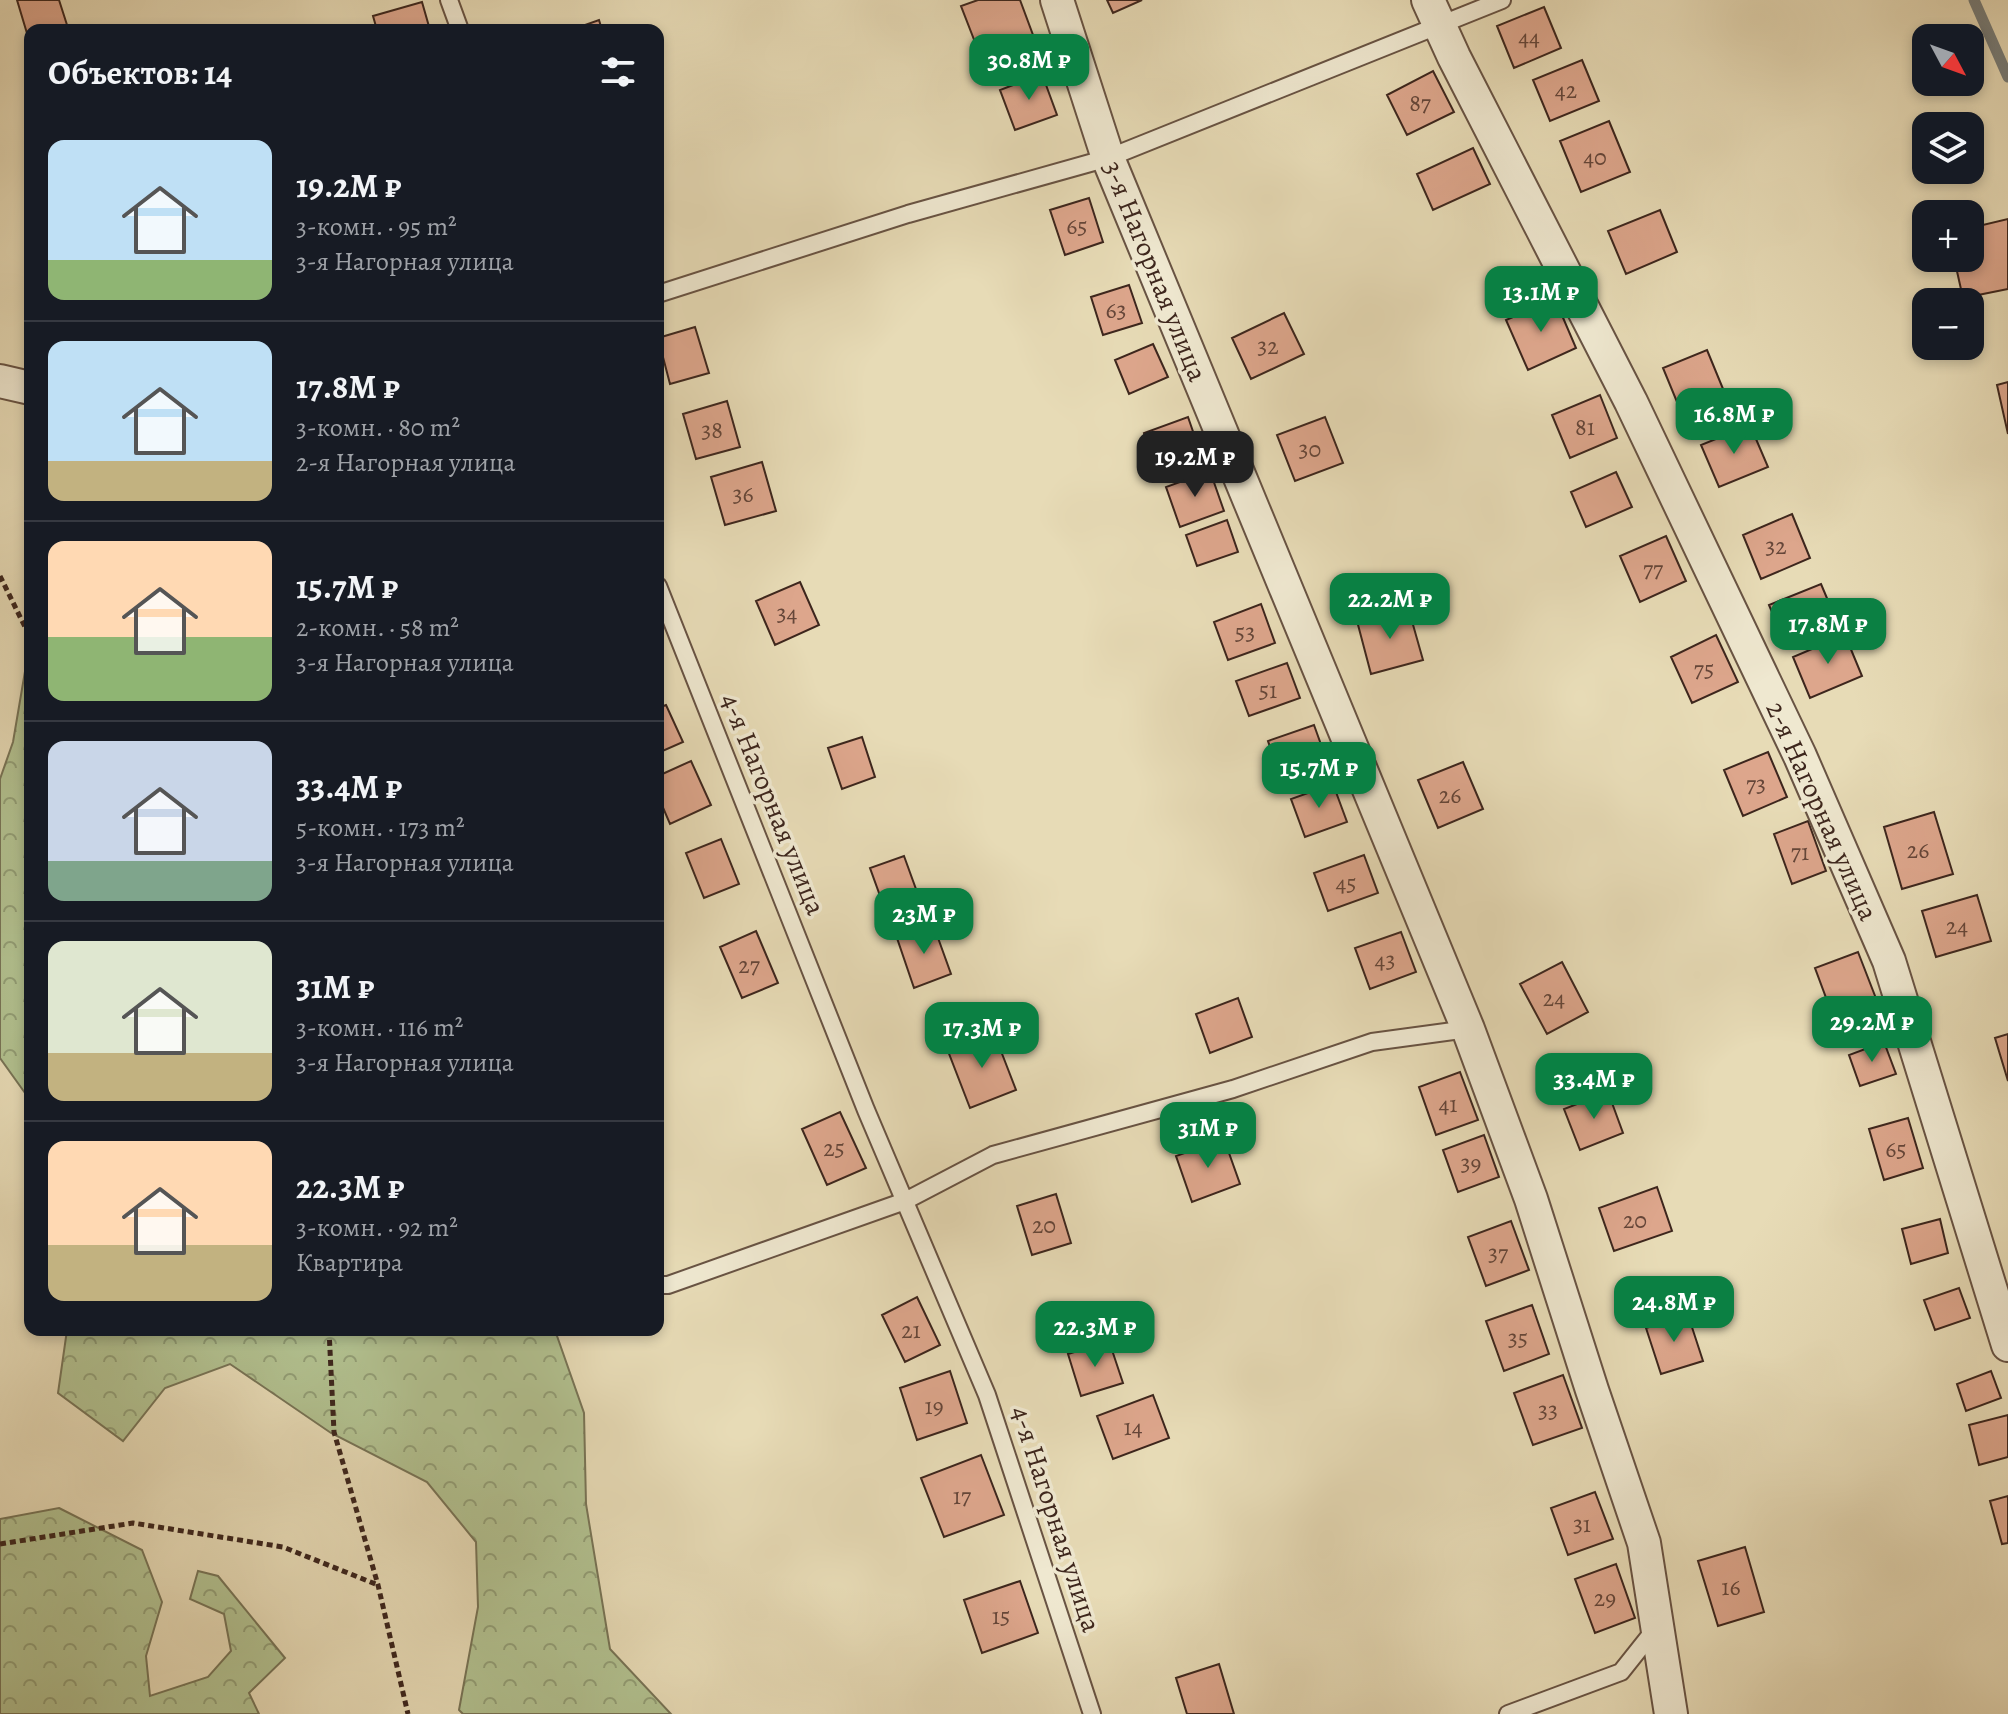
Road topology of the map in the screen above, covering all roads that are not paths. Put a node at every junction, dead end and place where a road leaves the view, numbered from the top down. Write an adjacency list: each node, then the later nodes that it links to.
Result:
1 (449, 0): 5 (lane)
2 (1057, 0): 6 (street, 3-я Нагорная улица)
3 (1502, 0): 4 (lane)
4 (1434, 13): 6 (lane); 14 (street, 2-я Нагорная улица)
5 (458, 24)
6 (1108, 158): 7 (lane); 11 (street, 3-я Нагорная улица)
7 (664, 292)
8 (0, 381): 9 (street)
9 (24, 387)
10 (664, 601): 12 (lane, 4-я Нагорная улица)
11 (1468, 1029): 12 (lane); 15 (street, 3-я Нагорная улица)
12 (905, 1201): 13 (lane); 17 (lane, 4-я Нагорная улица)
13 (664, 1285)
14 (2008, 1345)
15 (1656, 1628): 16 (street, 3-я Нагорная улица); 18 (lane)
16 (1668, 1699): 19 (lane)
17 (1092, 1714)
18 (1508, 1714)
19 (1689, 1714)

